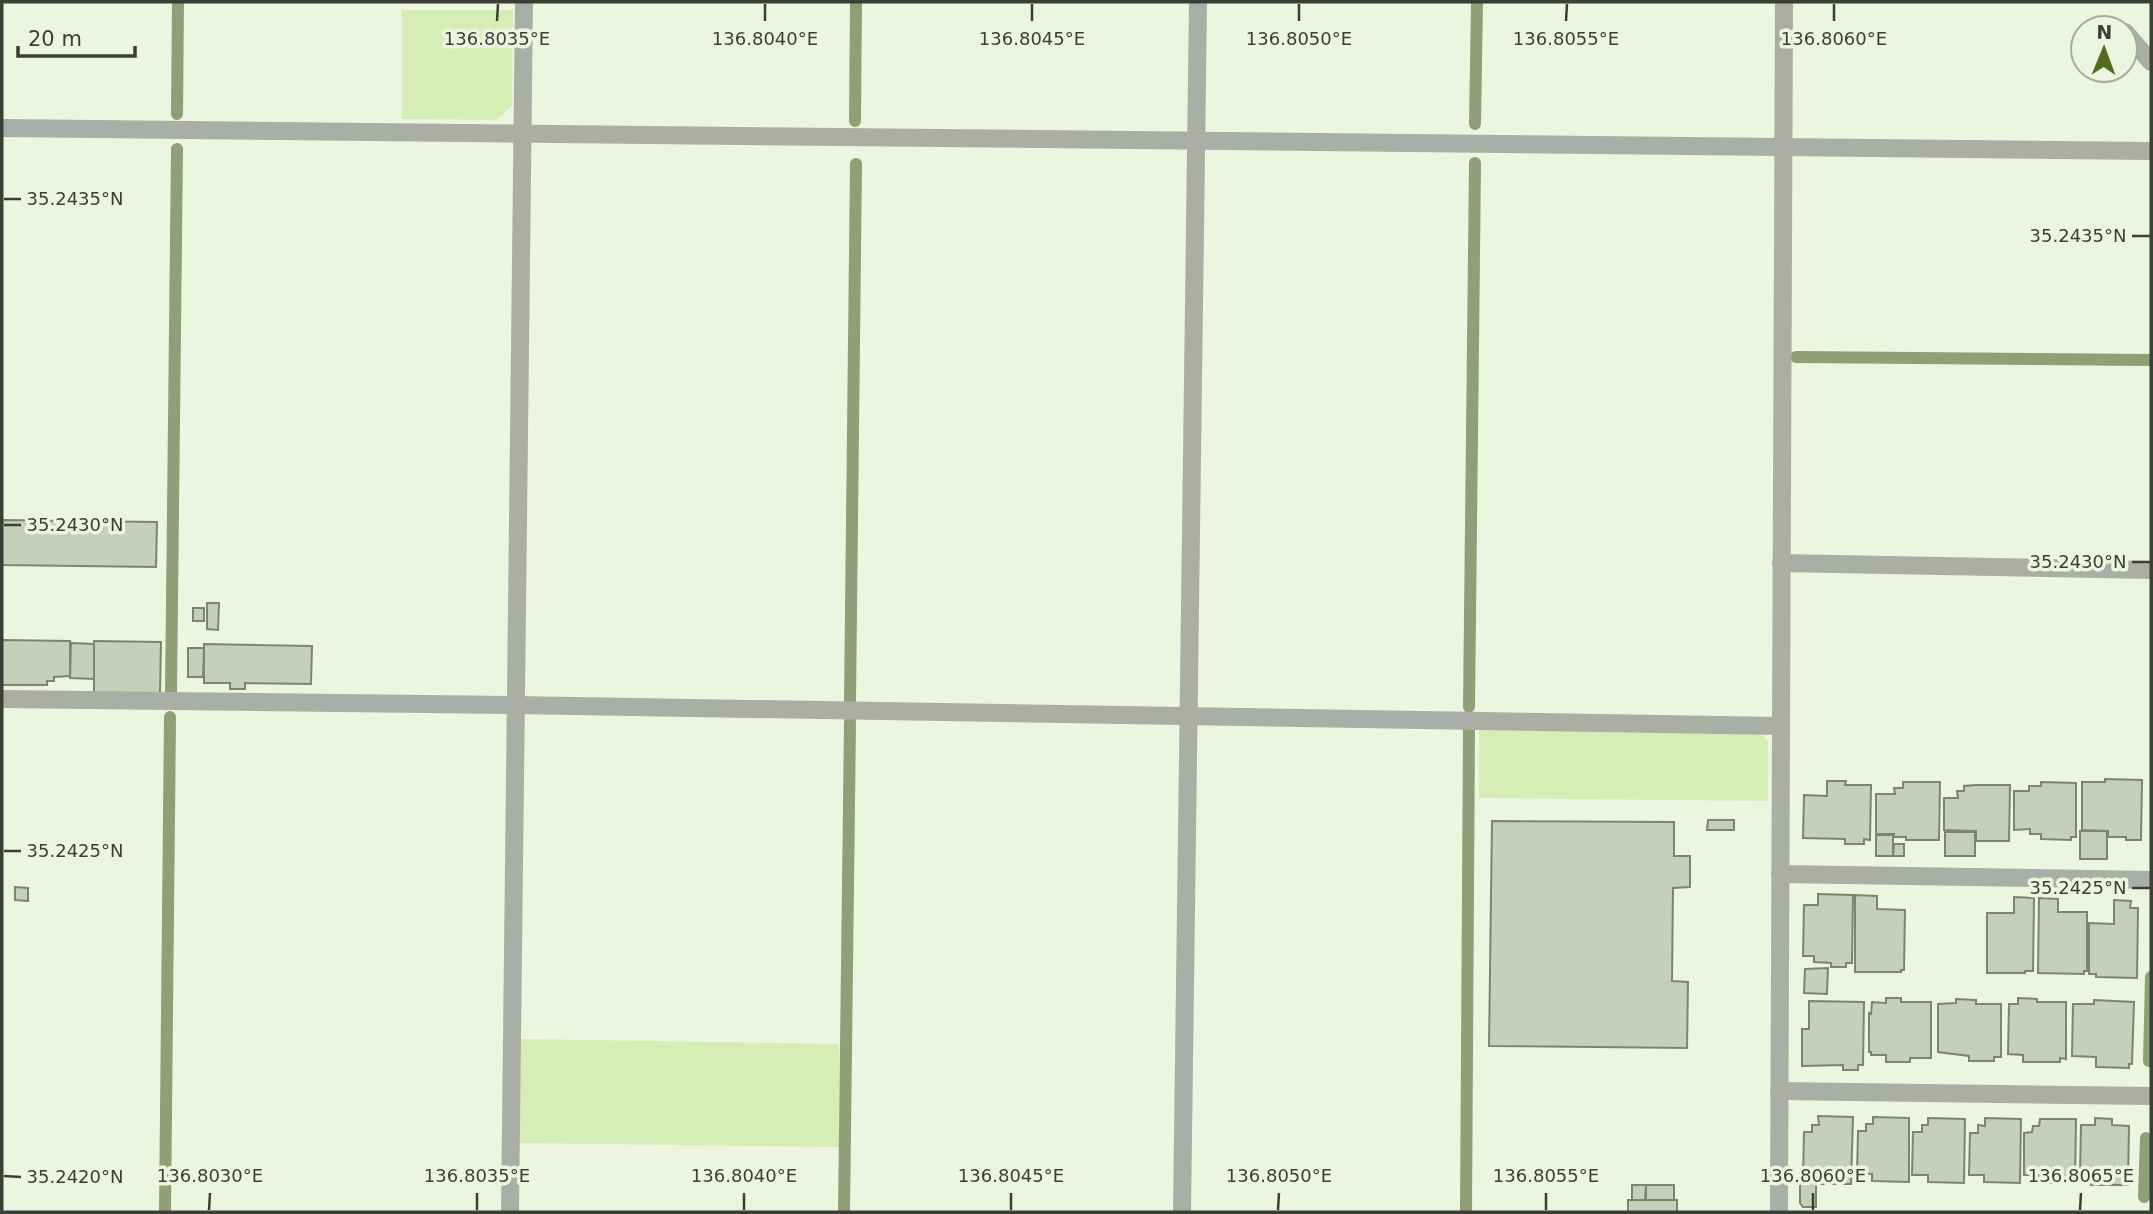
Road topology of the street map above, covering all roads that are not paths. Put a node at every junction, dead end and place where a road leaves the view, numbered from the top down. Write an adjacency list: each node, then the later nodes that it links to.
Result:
1 (524, 2): 7 (street)
2 (1198, 2): 8 (street)
3 (1784, 2): 9 (street)
4 (2139, 48): 5 (street)
5 (2151, 62)
6 (2, 128): 7 (street)
7 (523, 133): 8 (street); 14 (street)
8 (1197, 140): 9 (street); 15 (street)
9 (1783, 147): 10 (street); 11 (street)
10 (2151, 151)
11 (1782, 563): 12 (street); 16 (street)
12 (2151, 570)
13 (2, 699): 14 (street)
14 (515, 705): 15 (street); 21 (street)
15 (1188, 717): 16 (street); 22 (street)
16 (1781, 726): 17 (street)
17 (1780, 874): 18 (street); 19 (street)
18 (2151, 880)
19 (1779, 1091): 20 (street); 23 (street)
20 (2151, 1096)
21 (510, 1212)
22 (1182, 1212)
23 (1779, 1212)

